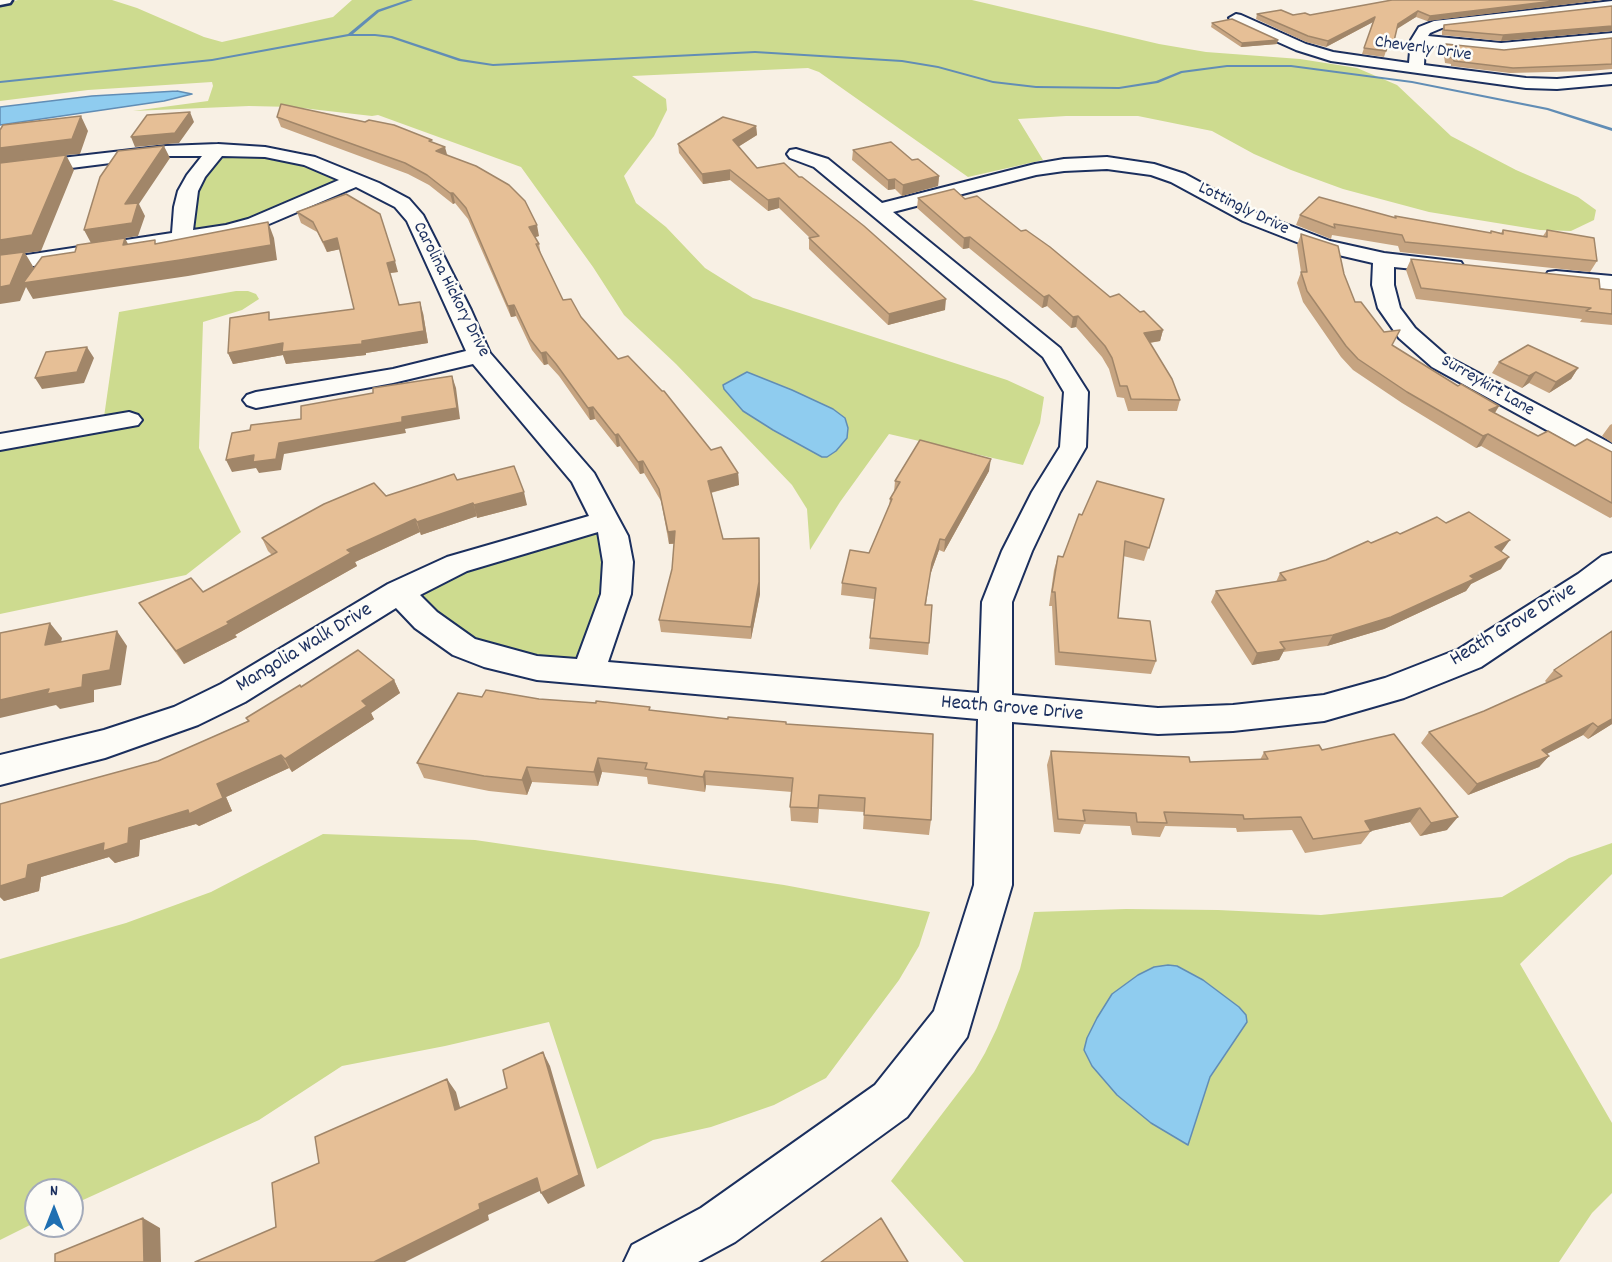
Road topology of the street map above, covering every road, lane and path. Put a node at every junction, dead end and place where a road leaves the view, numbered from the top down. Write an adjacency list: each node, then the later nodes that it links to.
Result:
1 (5, 0): 2 (main road)
2 (0, 1)
3 (1612, 5): 6 (street)
4 (1236, 18): 7 (street, Cheverly Drive)
5 (1612, 37): 6 (street)
6 (1419, 40): 7 (street)
7 (1416, 69): 8 (street, Cheverly Drive)
8 (1612, 79)
9 (218, 149): 11 (street, Carolina Hickory Drive); 12 (street, Carolina Hickory Drive); 14 (street)
10 (796, 154): 13 (street)
11 (0, 171)
12 (356, 180): 14 (street); 20 (street, Carolina Hickory Drive)
13 (878, 210): 15 (street, Lottingly Drive); 29 (street)
14 (182, 239): 16 (street)
15 (1384, 259): 17 (street, Lottingly Drive); 24 (street, Surreykirt Lane)
16 (0, 265)
17 (1475, 269)
18 (1532, 275): 19 (street)
19 (1612, 283)
20 (479, 355): 21 (street); 25 (street, Carolina Hickory Drive)
21 (256, 400)
22 (129, 420): 23 (street)
23 (0, 442)
24 (1612, 455)
25 (607, 520): 27 (street, Mangolia Walk Drive); 28 (street, Carolina Hickory Drive)
26 (1612, 563): 29 (street, Heath Grove Drive)
27 (399, 592): 28 (street, Heath Grove Drive); 30 (street, Mangolia Walk Drive)
28 (587, 674): 29 (street, Heath Grove Drive)
29 (995, 709): 31 (street)
30 (0, 770)
31 (649, 1262)

